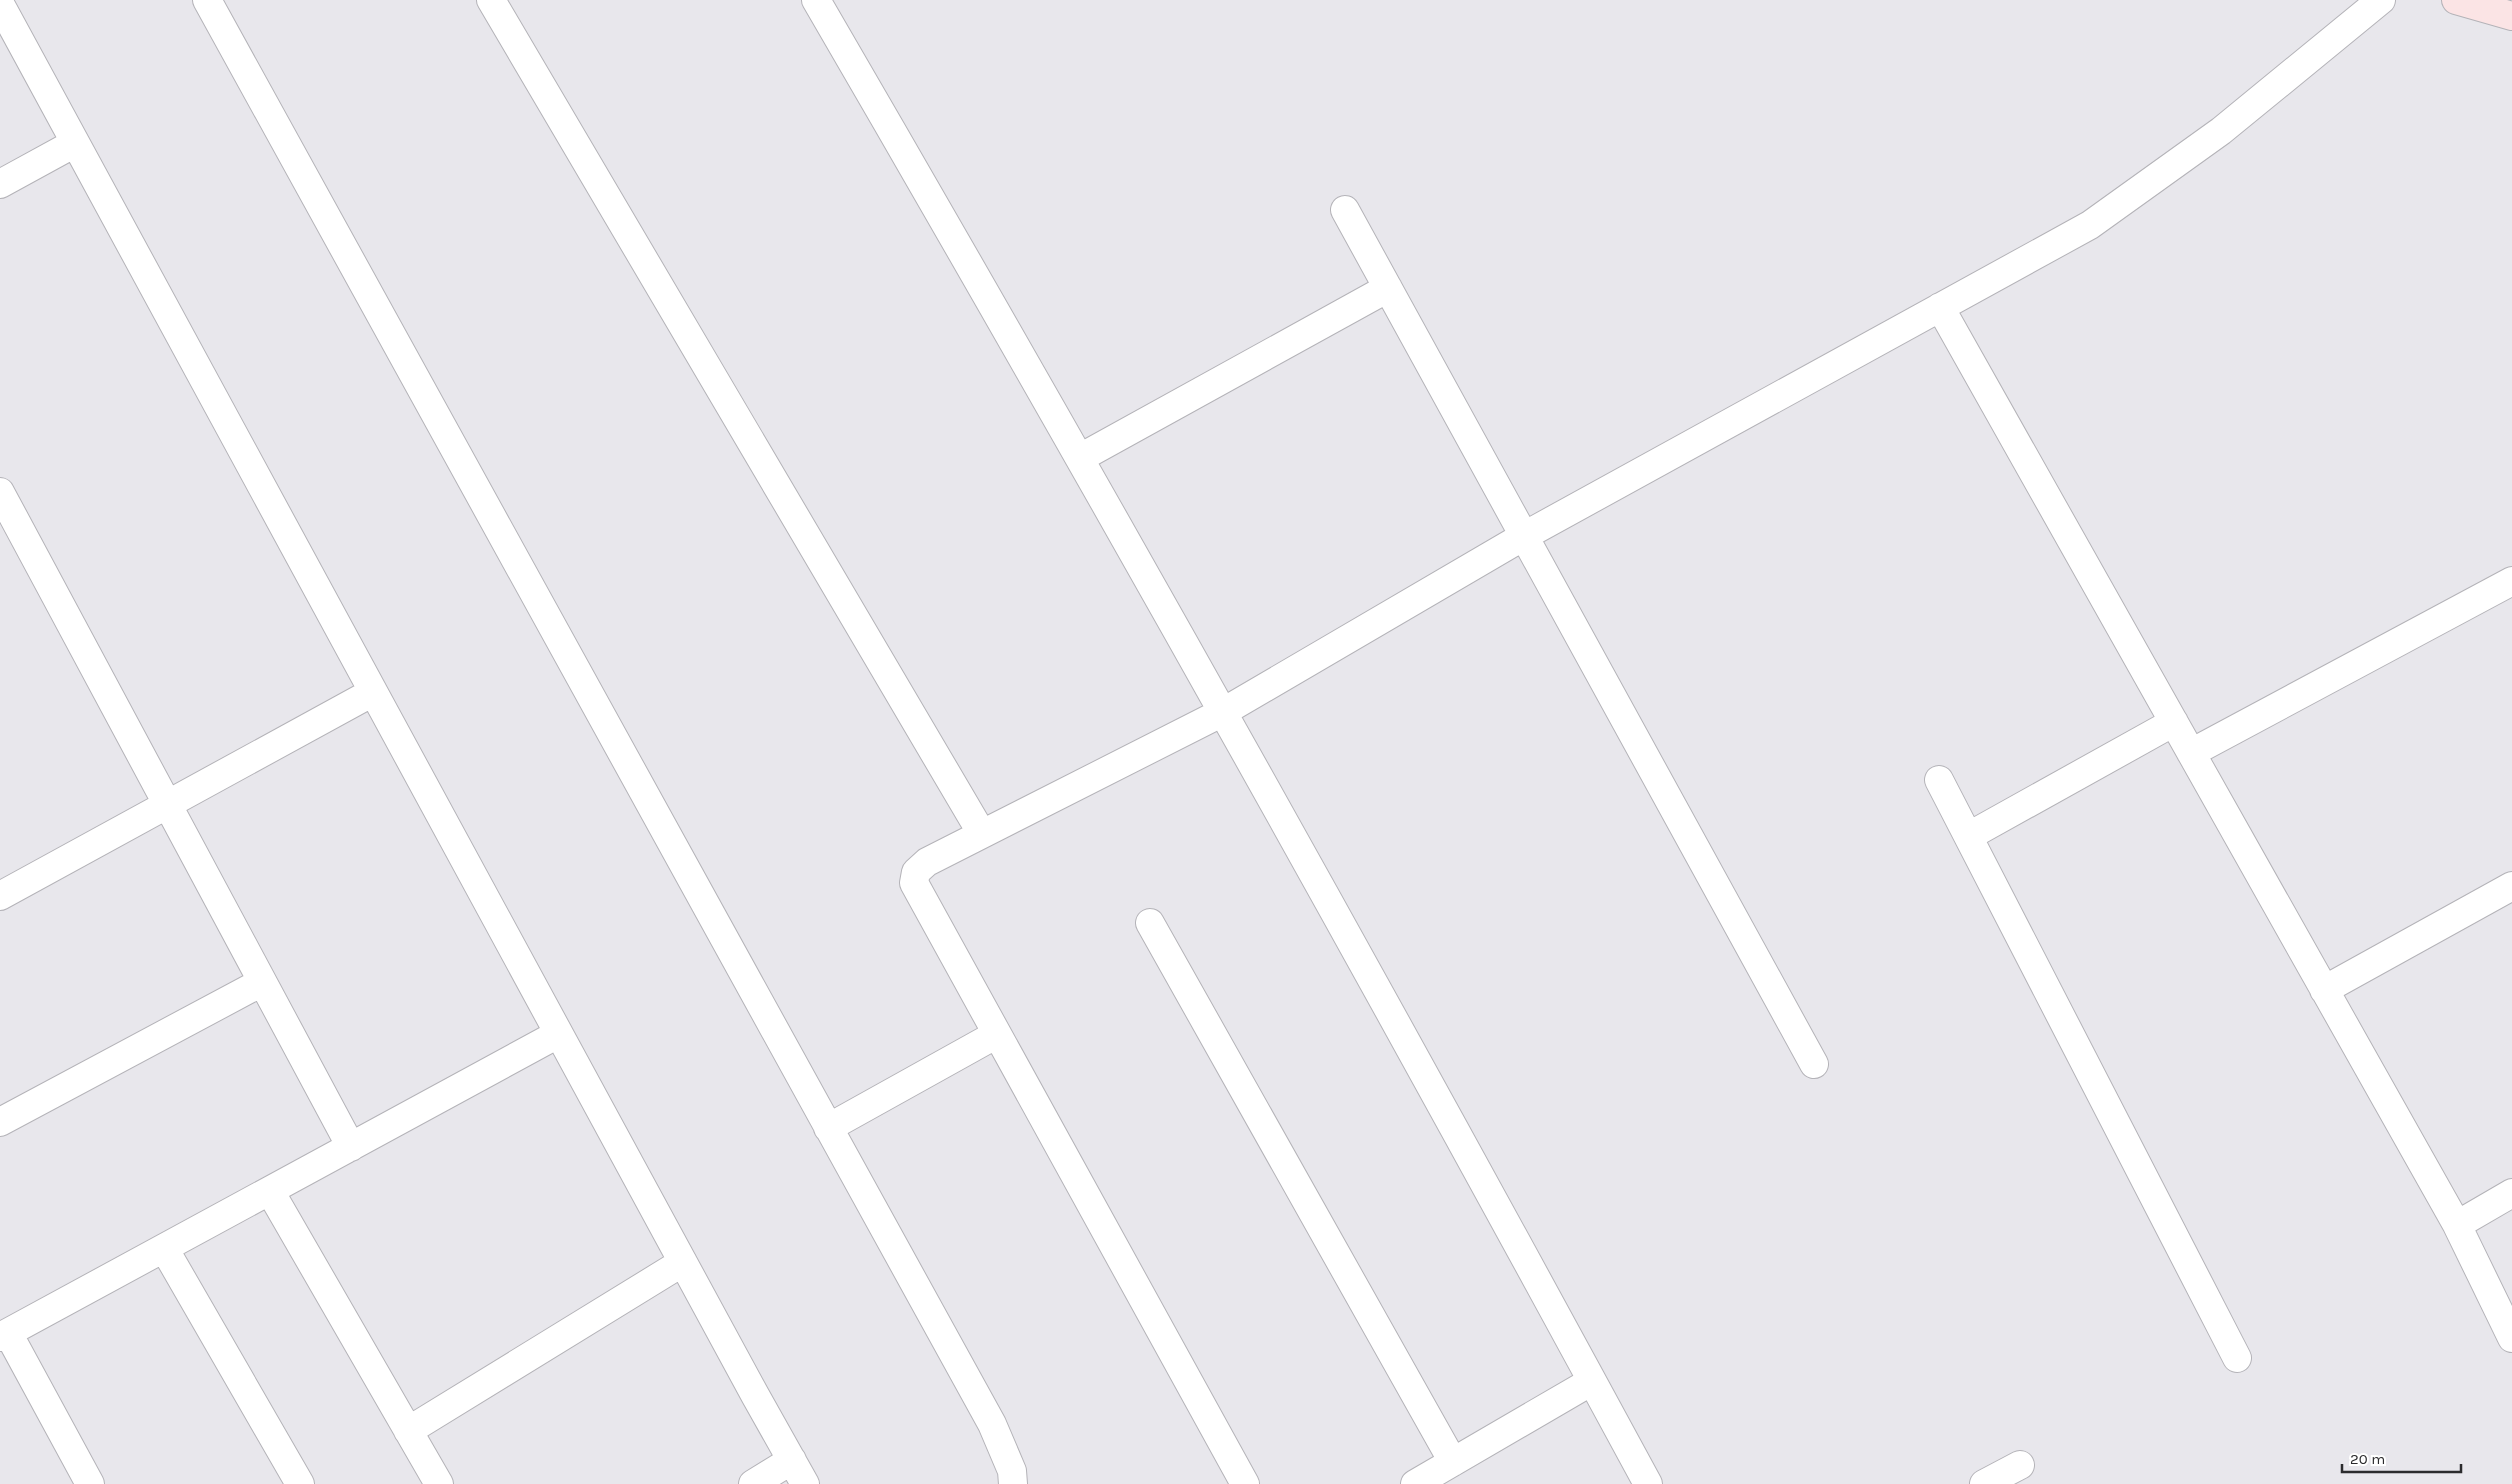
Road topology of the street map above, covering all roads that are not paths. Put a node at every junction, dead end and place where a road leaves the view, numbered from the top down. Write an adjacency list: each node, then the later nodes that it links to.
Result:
1 (207, 0): 34 (street)
2 (491, 0): 23 (street)
3 (816, 0): 13 (street)
4 (2381, 0): 12 (street)
5 (2456, 0): 7 (main road)
6 (0, 4): 8 (street)
7 (2512, 16)
8 (75, 143): 9 (street); 17 (street)
9 (0, 184)
10 (1345, 210): 11 (street)
11 (1388, 288): 13 (street); 15 (street)
12 (1940, 307): 15 (street); 19 (street)
13 (1080, 458): 18 (street)
14 (0, 492): 22 (street)
15 (1524, 536): 18 (street); 32 (street)
16 (2512, 581): 20 (street)
17 (373, 692): 22 (street); 30 (street)
18 (1223, 712): 23 (street); 44 (street)
19 (2174, 722): 20 (street); 24 (street)
20 (2191, 753): 29 (street)
21 (1939, 780): 24 (street)
22 (167, 804): 26 (street); 28 (street)
23 (982, 834): 31 (street)
24 (1969, 836): 43 (street)
25 (2512, 886): 29 (street)
26 (0, 896)
27 (1150, 922): 47 (street)
28 (262, 982): 33 (street); 35 (street)
29 (2324, 990): 38 (street)
30 (558, 1034): 35 (street); 40 (street)
31 (997, 1034): 34 (street); 55 (street)
32 (1814, 1064)
33 (0, 1122)
34 (828, 1128): 54 (street)
35 (351, 1146): 36 (street)
36 (270, 1191): 39 (street); 45 (street)
37 (2512, 1193): 38 (street)
38 (2456, 1225): 42 (street)
39 (164, 1248): 41 (street); 50 (street)
40 (683, 1262): 45 (street); 46 (street)
41 (4, 1335): 49 (street)
42 (2512, 1338)
43 (2237, 1358)
44 (1592, 1381): 47 (street); 57 (street)
45 (408, 1431): 51 (street)
46 (792, 1460): 52 (street); 53 (street)
47 (1453, 1462): 56 (street)
48 (2020, 1465): 58 (street)
49 (90, 1484)
50 (300, 1484)
51 (439, 1484)
52 (753, 1484)
53 (806, 1484)
54 (1014, 1484)
55 (1244, 1484)
56 (1414, 1484)
57 (1648, 1484)
58 (1984, 1484)

